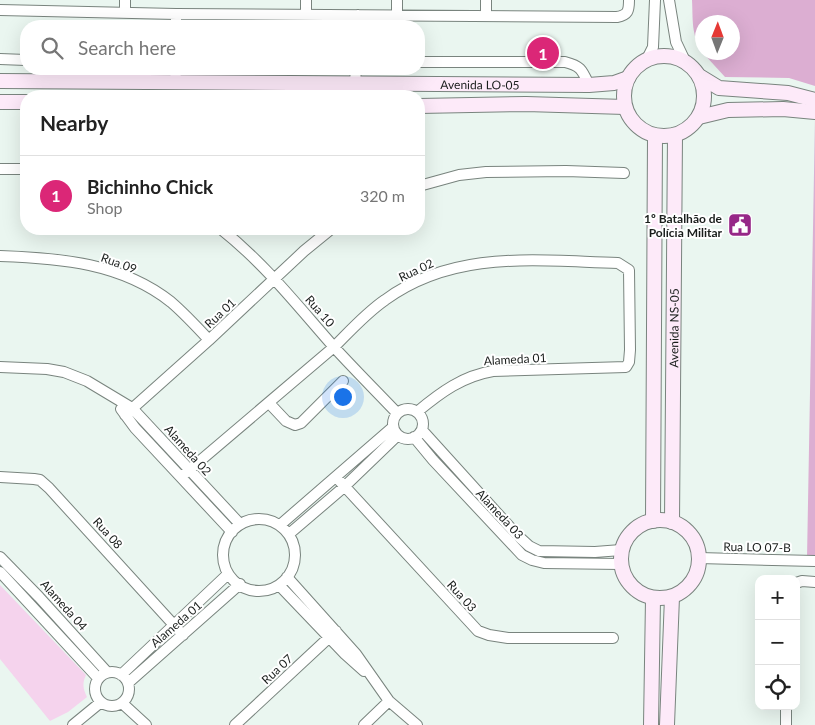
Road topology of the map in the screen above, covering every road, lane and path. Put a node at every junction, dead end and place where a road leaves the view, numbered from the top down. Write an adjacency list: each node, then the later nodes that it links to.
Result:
1 (125, 0): 10 (street)
2 (306, 0): 14 (street)
3 (397, 0): 13 (street)
4 (486, 0): 15 (street)
5 (655, 0): 19 (street)
6 (669, 0): 21 (street)
7 (16, 5): 9 (street); 10 (street)
8 (629, 5): 15 (street)
9 (0, 10)
10 (125, 12): 11 (street)
11 (176, 14): 14 (street); 16 (street)
12 (358, 14): 13 (street); 14 (street); 17 (street)
13 (397, 14): 15 (street)
14 (306, 15)
15 (486, 16)
16 (176, 20)
17 (358, 20)
18 (0, 59): 20 (street)
19 (647, 59): 21 (main road); 25 (main road)
20 (20, 60)
21 (686, 61): 26 (main road)
22 (425, 62): 28 (street)
23 (176, 75): 24 (main road, Avenida LO-05); 27 (main road, Avenida LO-05)
24 (355, 75): 28 (main road, Avenida LO-05)
25 (628, 78): 28 (main road, Avenida LO-05); 33 (main road)
26 (701, 78): 29 (main road); 35 (main road)
27 (0, 81)
28 (589, 85)
29 (815, 100)
30 (0, 102): 31 (main road)
31 (20, 102)
32 (425, 106): 33 (main road, Avenida LO-05)
33 (625, 107): 36 (main road)
34 (815, 112): 35 (main road)
35 (699, 117): 37 (main road)
36 (655, 136): 37 (main road); 62 (main road, Avenida NS-05)
37 (675, 136): 63 (main road, Avenida NS-05)
38 (0, 169): 39 (street)
39 (20, 169)
40 (624, 173): 41 (street)
41 (425, 184)
42 (229, 235): 45 (street, Rua 10)
43 (324, 235): 45 (street, Rua 01)
44 (0, 256): 46 (street, Rua 09)
45 (276, 278): 46 (street, Rua 01); 47 (street, Rua 10)
46 (209, 340): 52 (street, Rua 01)
47 (334, 347): 49 (street, Rua 02); 51 (street, Rua 02); 54 (street, Rua 10)
48 (0, 367): 52 (street, Alameda 02)
49 (626, 367): 53 (street, Alameda 01)
50 (343, 381): 51 (street)
51 (269, 403): 57 (street, Rua 02)
52 (128, 412): 57 (street, Alameda 02); 59 (street, Alameda 02)
53 (417, 412): 54 (street); 56 (street)
54 (397, 413): 55 (street)
55 (395, 431): 56 (street); 60 (street); 61 (street)
56 (418, 434): 69 (street, Alameda 03)
57 (189, 470): 59 (street, Rua 02); 64 (street, Alameda 02)
58 (0, 477): 82 (street, Rua 08)
59 (180, 477): 66 (street, Alameda 02)
60 (336, 477): 61 (street, Rua 03); 65 (street)
61 (344, 487): 67 (street); 87 (street, Rua 03)
62 (653, 521): 63 (main road); 69 (main road)
63 (672, 522): 70 (main road)
64 (240, 524): 65 (street); 66 (street)
65 (280, 526): 67 (street)
66 (232, 532): 73 (street)
67 (289, 534): 74 (street)
68 (0, 557): 81 (street, Alameda 04)
69 (621, 557): 80 (main road)
70 (699, 558): 71 (street, Rua LO 07-B); 79 (main road)
71 (815, 561)
72 (0, 572): 83 (street, Alameda 04)
73 (228, 574): 77 (street); 82 (street, Alameda 01)
74 (287, 577): 78 (street); 85 (street)
75 (800, 582): 76 (street)
76 (815, 582)
77 (240, 584): 78 (street); 86 (street, Alameda 01)
78 (279, 585): 85 (street)
79 (672, 597): 80 (main road); 101 (main road)
80 (653, 599): 100 (main road)
81 (63, 623): 83 (street); 84 (street, Alameda 04)
82 (173, 625): 86 (street, Rua 08); 90 (street, Alameda 01)
83 (55, 631): 88 (street, Alameda 04)
84 (72, 633): 88 (street); 89 (street, Alameda 04)
85 (332, 634): 91 (street); 97 (street, Rua 07)
86 (183, 635): 90 (street, Alameda 01)
87 (613, 638)
88 (63, 641): 89 (street, Alameda 04)
89 (103, 675): 90 (street); 92 (street)
90 (125, 679): 93 (street)
91 (388, 701): 98 (street); 99 (street)
92 (101, 702): 93 (street); 95 (street)
93 (122, 702): 96 (street)
94 (786, 710): 102 (street)
95 (73, 725)
96 (146, 725)
97 (235, 725)
98 (364, 725)
99 (417, 725)
100 (651, 725)
101 (667, 725)
102 (786, 725)

